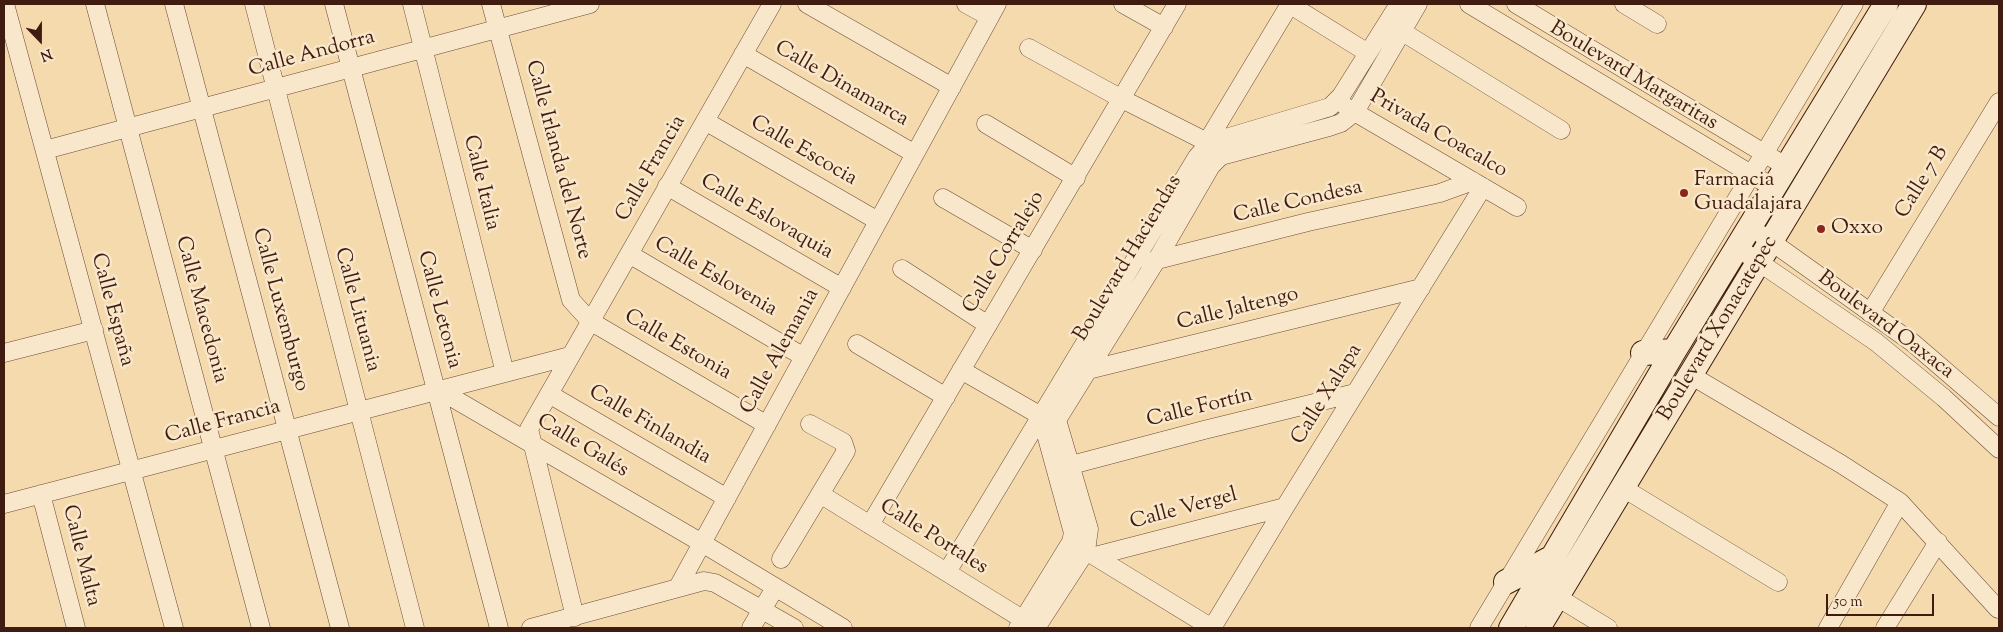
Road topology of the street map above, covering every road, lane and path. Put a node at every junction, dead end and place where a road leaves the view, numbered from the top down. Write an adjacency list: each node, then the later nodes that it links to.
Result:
1 (5, 4): 47 (street, Calle España)
2 (95, 4): 44 (street, Calle Macedonia)
3 (174, 4): 39 (street, Calle Luxemburgo)
4 (254, 4): 36 (street, Calle Lituania)
5 (334, 4): 34 (street, Calle Letonia)
6 (412, 4): 30 (street, Calle Italia)
7 (491, 4): 28 (street, Calle Irlanda del Norte)
8 (590, 4): 21 (street, Calle Andorra)
9 (772, 4): 33 (street, Calle Francia)
10 (807, 4): 35 (street)
11 (966, 4): 24 (street)
12 (1123, 4): 26 (street)
13 (1178, 4): 26 (street, Calle Corralejo)
14 (1289, 4): 32 (street); 46 (street, Boulevard Haciendas)
15 (1399, 4): 27 (street)
16 (1418, 4): 27 (street)
17 (1470, 4): 29 (street, Boulevard Margaritas)
18 (1854, 4): 48 (street)
19 (1886, 4): 51 (main road, Boulevard Xonacatepec)
20 (1914, 4): 61 (main road, Boulevard Xonacatepec)
21 (572, 6): 28 (street, Calle Andorra)
22 (1523, 6): 29 (street); 48 (street, Boulevard Margaritas)
23 (1632, 6): 25 (street)
24 (994, 10): 35 (street, Calle Alemania)
25 (1657, 24)
26 (1164, 27): 37 (street, Calle Corralejo)
27 (1394, 27): 32 (street); 40 (street); 45 (street)
28 (498, 28): 30 (street, Calle Andorra); 72 (street, Calle Irlanda del Norte)
29 (1511, 29): 52 (street, Boulevard Margaritas)
30 (423, 48): 34 (street, Calle Andorra); 83 (street, Calle Italia)
31 (1029, 48): 37 (street)
32 (1368, 53): 38 (street)
33 (743, 54): 42 (street, Calle Francia); 49 (street, Calle Dinamarca)
34 (351, 68): 36 (street, Calle Andorra); 86 (street, Calle Letonia)
35 (952, 87): 49 (street, Calle Alemania)
36 (275, 88): 39 (street, Calle Andorra); 90 (street, Calle Lituania)
37 (1122, 99): 46 (street); 53 (street, Calle Corralejo)
38 (1337, 102): 40 (street, Privada Coacalco); 46 (street)
39 (202, 108): 44 (street, Calle Andorra); 95 (street, Calle Luxemburgo)
40 (1355, 112): 50 (street); 54 (street, Privada Coacalco)
41 (1997, 112): 71 (street, Calle 7 B)
42 (705, 122): 55 (street, Calle Francia); 59 (street, Calle Escocia)
43 (986, 124): 53 (street)
44 (128, 127): 47 (street, Calle Andorra); 97 (street, Calle Macedonia)
45 (1561, 130)
46 (1208, 142): 50 (street); 67 (street, Boulevard Haciendas)
47 (45, 150): 74 (street, Calle España)
48 (1764, 153): 51 (street, Boulevard Margaritas); 52 (street)
49 (915, 154): 59 (street, Calle Alemania)
50 (1221, 156): 65 (street, Boulevard Haciendas)
51 (1787, 167): 56 (main road, Boulevard Xonacatepec)
52 (1750, 175): 56 (street, Boulevard Margaritas); 77 (street)
53 (1076, 178): 63 (street, Calle Corralejo)
54 (1478, 184): 58 (street, Privada Coacalco); 65 (street, Calle Condesa); 70 (street, Calle Xalapa)
55 (668, 186): 64 (street, Calle Francia); 69 (street, Calle Eslovaquia)
56 (1774, 188): 60 (main road, Boulevard Xonacatepec)
57 (943, 198): 63 (street)
58 (1517, 207)
59 (878, 221): 69 (street, Calle Alemania)
60 (1750, 227): 61 (street, Boulevard Oaxaca); 62 (main road, Boulevard Xonacatepec)
61 (1772, 241): 66 (main road, Boulevard Xonacatepec); 71 (street, Boulevard Oaxaca)
62 (1738, 248): 66 (street, Boulevard Oaxaca); 76 (main road, Boulevard Xonacatepec)
63 (1033, 250): 73 (street, Calle Corralejo)
64 (629, 254): 72 (street, Calle Francia); 80 (street, Calle Eslovenia)
65 (1156, 261): 67 (street, Calle Condesa); 82 (street, Boulevard Haciendas)
66 (1760, 263): 85 (main road, Boulevard Xonacatepec); 98 (street, Boulevard Oaxaca)
67 (1132, 265): 84 (street, Boulevard Haciendas)
68 (902, 269): 73 (street)
69 (842, 288): 80 (street, Calle Alemania)
70 (1421, 288): 82 (street, Calle Jaltengo); 87 (street, Calle Xalapa)
71 (1870, 314): 91 (street, Boulevard Oaxaca)
72 (590, 321): 79 (street, Calle Francia); 94 (street, Calle Estonia)
73 (988, 325): 81 (street, Calle Corralejo)
74 (94, 330): 78 (street); 100 (street, Calle España)
75 (857, 344): 89 (street)
76 (1674, 351): 77 (main road); 112 (main road, Boulevard Xonacatepec)
77 (1643, 353): 115 (street)
78 (4, 354)
79 (570, 356): 83 (street, Calle Francia); 88 (street, Calle Francia)
80 (804, 357): 94 (street, Calle Alemania)
81 (961, 370): 89 (street, Calle Corralejo); 92 (street)
82 (1089, 370): 84 (street, Calle Jaltengo); 92 (street, Boulevard Haciendas)
83 (505, 373): 86 (street, Calle Francia)
84 (1066, 376): 92 (street, Boulevard Haciendas)
85 (1692, 376): 101 (main road, Boulevard Xonacatepec); 105 (street)
86 (438, 391): 90 (street, Calle Francia); 96 (street, Calle Galés); 131 (street, Calle Letonia)
87 (1355, 393): 99 (street, Calle Fortín); 107 (street, Calle Xalapa)
88 (549, 394): 96 (street, Calle Francia); 104 (street, Calle Finlandia)
89 (946, 397): 108 (street, Calle Corralejo)
90 (359, 411): 95 (street, Calle Francia); 130 (street, Calle Lituania)
91 (1999, 417)
92 (1049, 418): 99 (street); 114 (street)
93 (810, 424): 103 (street)
94 (767, 425): 104 (street, Calle Alemania)
95 (288, 430): 97 (street, Calle Francia); 129 (street, Calle Luxemburgo)
96 (532, 442): 110 (street, Calle Galés); 123 (street)
97 (213, 449): 100 (street, Calle Francia); 128 (street, Calle Macedonia)
98 (1999, 449)
99 (1064, 468): 111 (street)
100 (132, 471): 102 (street, Calle Francia); 127 (street, Calle España)
101 (1623, 488): 116 (street); 119 (main road, Boulevard Xonacatepec)
102 (41, 494): 106 (street, Calle Francia); 126 (street, Calle Malta)
103 (820, 494): 108 (street, Calle Portales); 113 (street)
104 (727, 498): 110 (street, Calle Alemania)
105 (1900, 502): 109 (street); 141 (street)
106 (4, 504)
107 (1285, 507): 111 (street, Calle Vergel); 136 (street, Calle Xalapa)
108 (870, 525): 114 (street, Calle Portales)
109 (1938, 542): 121 (street); 142 (street)
110 (702, 543): 117 (street, Calle Alemania); 118 (street, Calle Galés)
111 (1084, 550): 125 (street); 136 (street)
112 (1554, 556): 115 (main road); 138 (main road, Boulevard Xonacatepec)
113 (781, 559)
114 (947, 572): 125 (street, Calle Portales)
115 (1506, 582): 137 (street)
116 (1778, 582)
117 (678, 587): 122 (street); 123 (street)
118 (775, 588): 120 (street, Calle Galés); 122 (street)
119 (1557, 597): 139 (main road, Boulevard Xonacatepec); 140 (street)
120 (791, 598): 124 (street); 135 (street, Calle Galés)
121 (1998, 609)
122 (762, 610): 124 (street); 133 (street)
123 (575, 616): 132 (street)
124 (776, 624): 134 (street)
125 (1030, 626)
126 (76, 628)
127 (174, 628)
128 (261, 628)
129 (340, 628)
130 (415, 628)
131 (499, 628)
132 (531, 628)
133 (751, 628)
134 (794, 628)
135 (843, 628)
136 (1212, 628)
137 (1478, 628)
138 (1511, 628)
139 (1538, 628)
140 (1608, 628)
141 (1828, 628)
142 (1885, 628)

